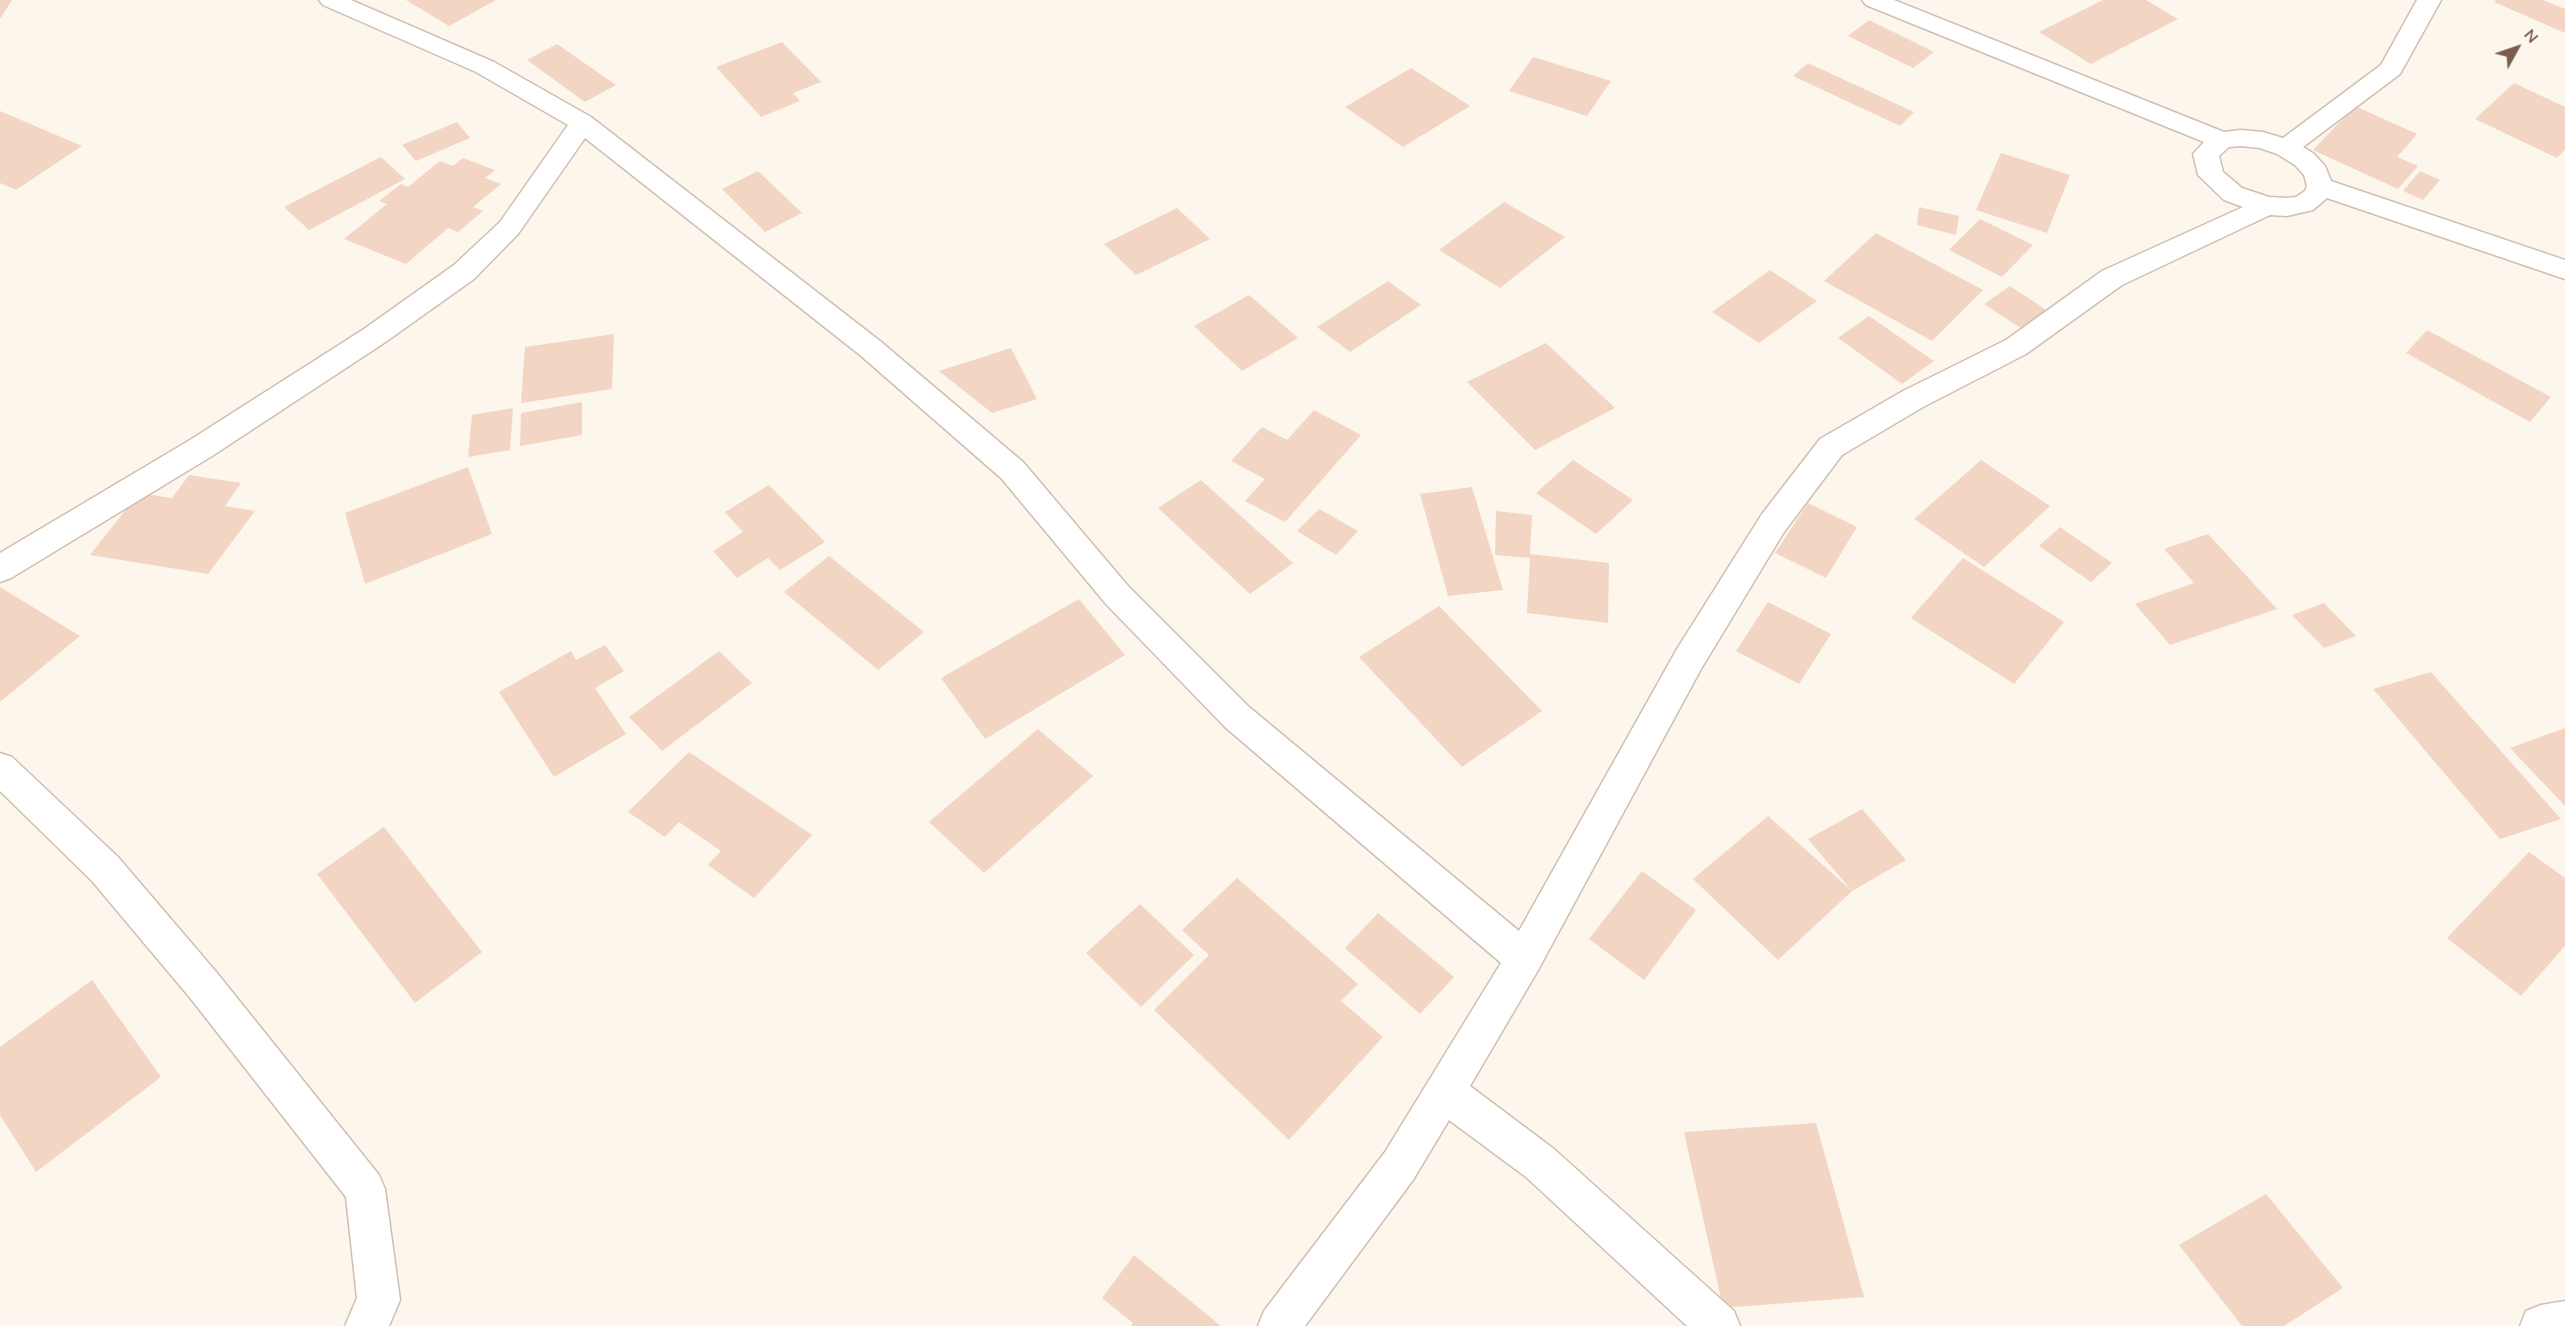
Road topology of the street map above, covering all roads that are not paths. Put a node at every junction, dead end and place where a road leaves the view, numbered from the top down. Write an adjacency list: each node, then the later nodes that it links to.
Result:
1 (331, 0): 4 (street)
2 (1874, 0): 5 (street)
3 (2429, 0): 6 (street)
4 (582, 123): 10 (street); 12 (street)
5 (2222, 140): 6 (street); 8 (street)
6 (2286, 148): 7 (street)
7 (2320, 186): 8 (street); 9 (street)
8 (2267, 206): 12 (street)
9 (2565, 270)
10 (0, 569)
11 (0, 768): 15 (street)
12 (1524, 959): 13 (street)
13 (1444, 1091): 16 (street); 17 (street)
14 (2565, 1322): 18 (street)
15 (366, 1326)
16 (1279, 1326)
17 (1719, 1326)
18 (2541, 1326)

